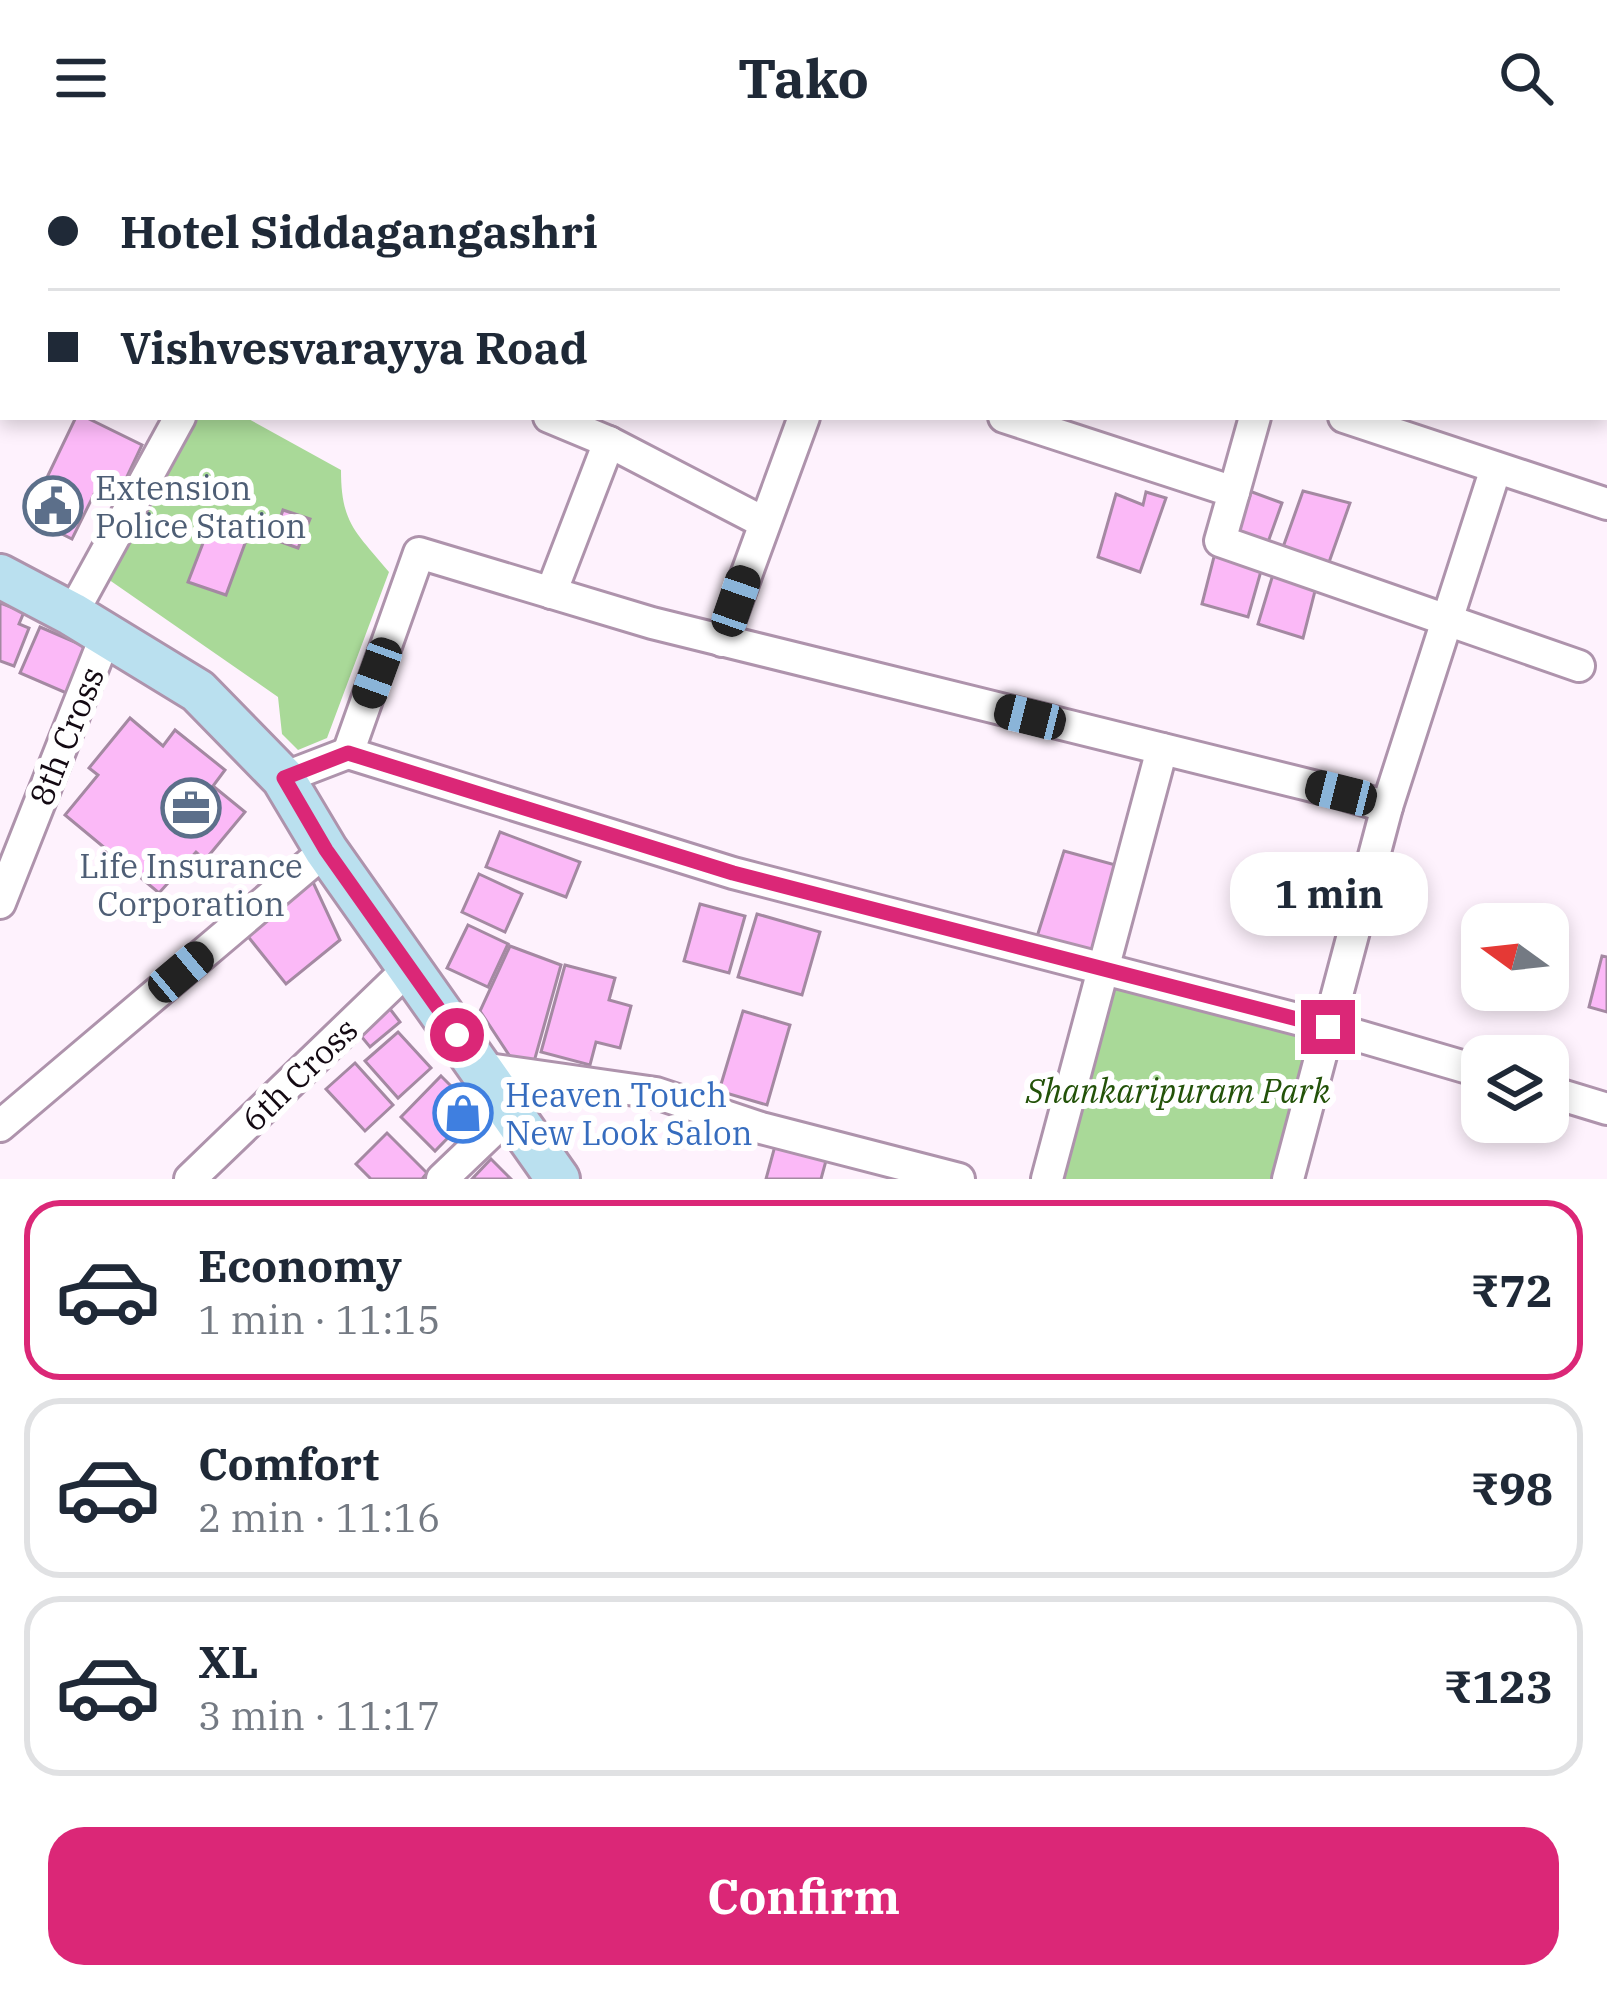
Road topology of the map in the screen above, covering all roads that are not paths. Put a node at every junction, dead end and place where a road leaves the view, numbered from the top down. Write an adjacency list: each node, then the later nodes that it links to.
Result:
1 (179, 420): 15 (street, 8th Cross)
2 (555, 420): 7 (street)
3 (803, 420): 11 (street)
4 (1013, 420): 9 (street)
5 (1255, 420): 9 (street)
6 (1353, 420): 8 (street)
7 (609, 442): 11 (street); 13 (street)
8 (1496, 468): 10 (street); 14 (street)
9 (1234, 492): 14 (street)
10 (1607, 503)
11 (763, 522): 16 (street)
12 (0, 576): 15 (street)
13 (551, 593): 16 (street); 19 (street)
14 (1447, 622): 17 (street); 21 (street)
15 (89, 625): 20 (street); 23 (street, 8th Cross)
16 (722, 640): 18 (street)
17 (1579, 665)
18 (1162, 749): 21 (street); 25 (street)
19 (348, 753): 20 (street); 25 (street)
20 (284, 778): 22 (street)
21 (1387, 807): 26 (street)
22 (326, 850): 24 (street); 32 (street)
23 (0, 903)
24 (408, 969): 28 (street); 33 (street, 6th Cross)
25 (1103, 969): 26 (street); 37 (street)
26 (1328, 1027): 27 (street); 38 (street)
27 (1461, 1066)
28 (481, 1068): 31 (street); 36 (street)
29 (1569, 1097): 30 (street)
30 (1607, 1108)
31 (512, 1112): 34 (street); 35 (street)
32 (0, 1126)
33 (190, 1179)
34 (442, 1179)
35 (558, 1179)
36 (959, 1179)
37 (1047, 1179)
38 (1288, 1179)

